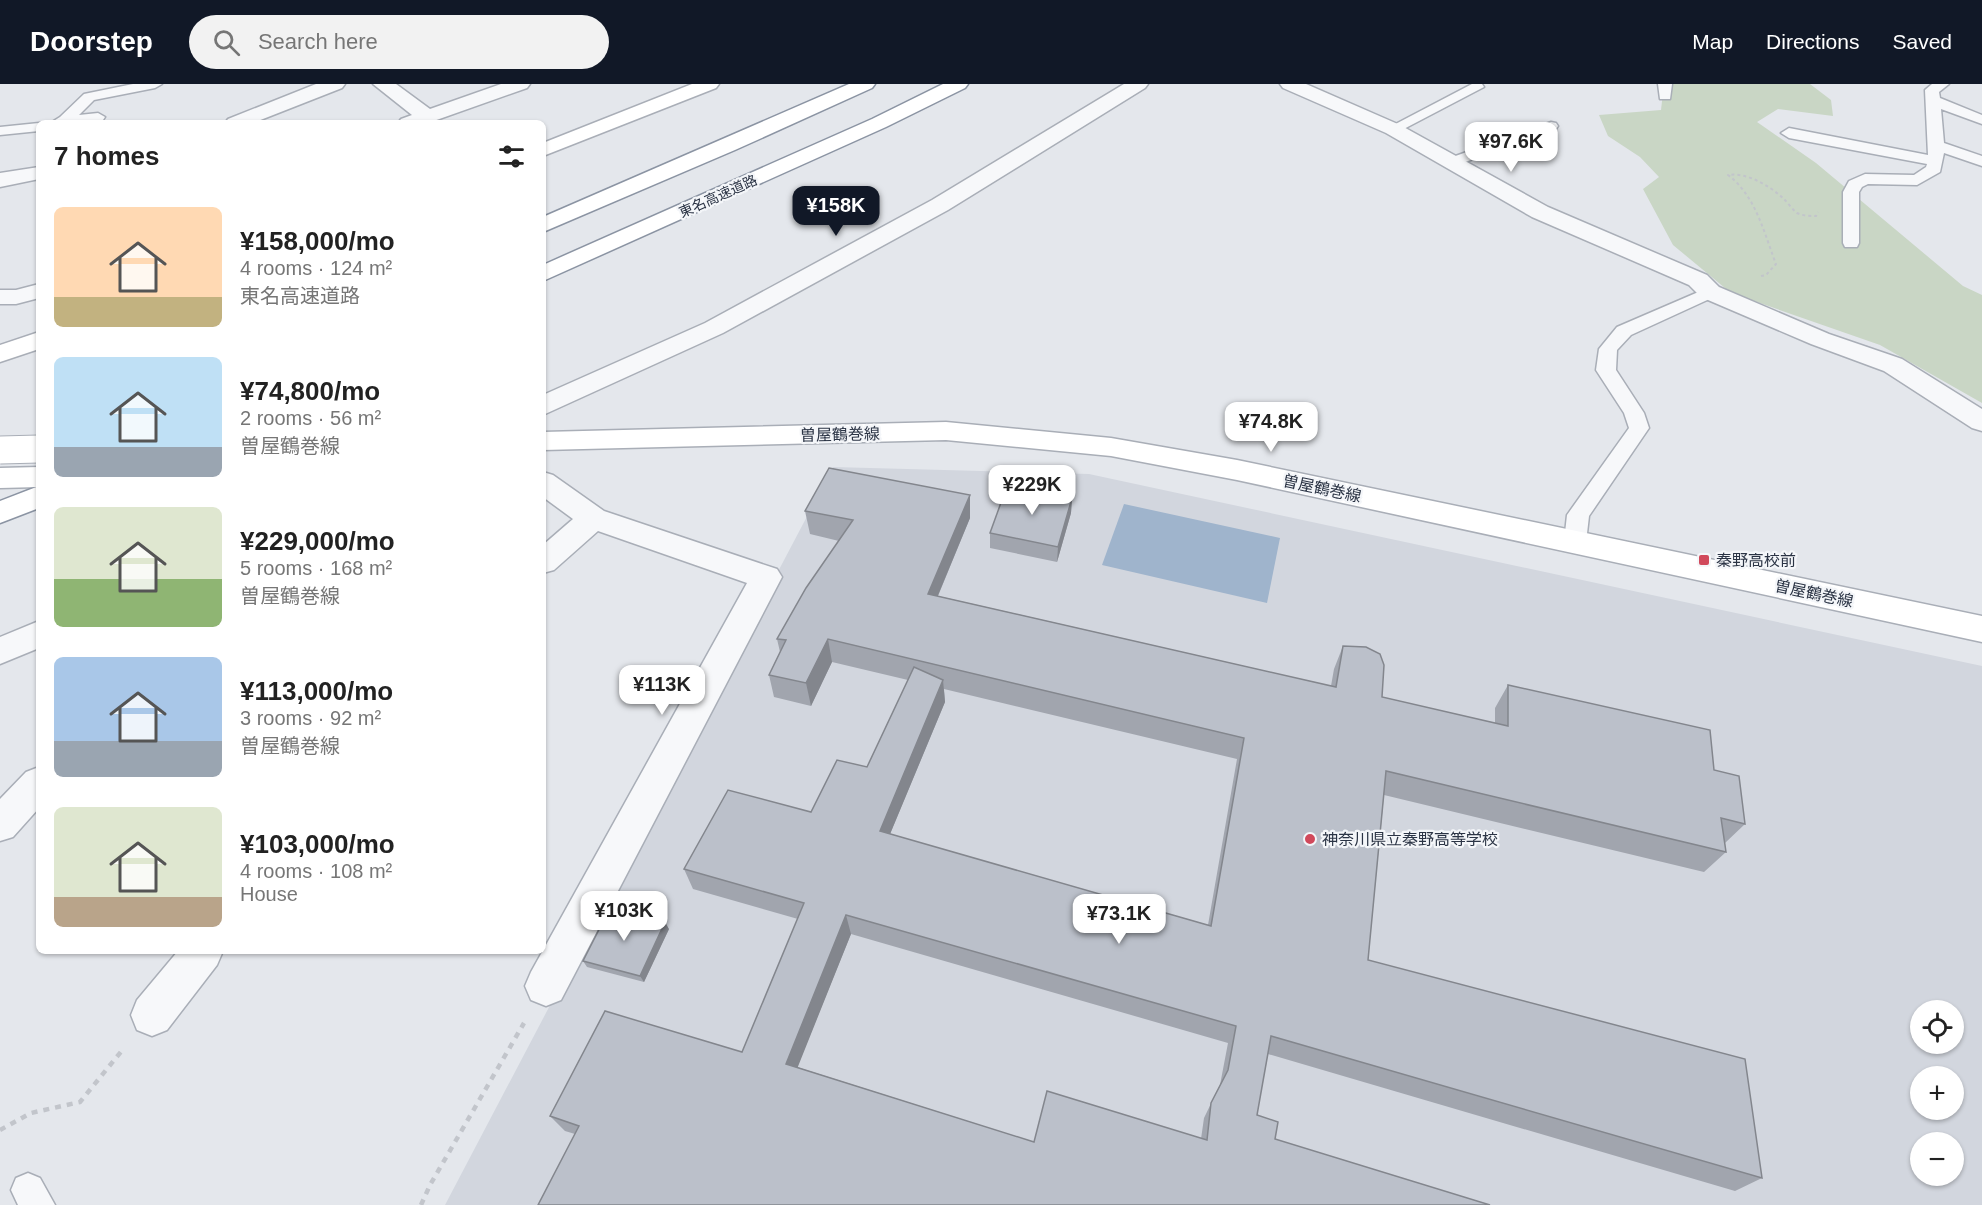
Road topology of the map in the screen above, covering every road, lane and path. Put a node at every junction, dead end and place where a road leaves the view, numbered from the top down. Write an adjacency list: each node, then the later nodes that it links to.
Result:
1 (155, 84): 14 (lane)
2 (335, 84): 16 (street)
3 (383, 84): 17 (street)
4 (520, 84): 17 (street)
5 (709, 84): 24 (main road)
6 (865, 84): 31 (main road)
7 (958, 84): 33 (main road, 東名高速道路)
8 (1138, 84): 39 (street)
9 (1290, 84): 21 (street)
10 (1942, 84): 12 (lane)
11 (1478, 87): 21 (lane)
12 (1931, 100): 18 (lane); 25 (lane)
13 (98, 117): 15 (lane)
14 (62, 120)
15 (70, 120)
16 (242, 120)
17 (417, 120)
18 (1982, 120)
19 (1551, 126): 27 (lane)
20 (36, 127): 22 (lane)
21 (1394, 129): 27 (street)
22 (0, 130)
23 (1789, 133): 25 (lane)
24 (546, 149)
25 (1936, 153): 26 (lane); 30 (lane)
26 (1982, 161)
27 (1452, 162): 34 (street)
28 (36, 174): 29 (street)
29 (0, 180)
30 (1854, 184): 32 (lane); 34 (path)
31 (546, 224)
32 (1851, 243)
33 (546, 273)
34 (1704, 286): 40 (street); 51 (lane)
35 (36, 292): 36 (street)
36 (0, 297)
37 (36, 340): 38 (main road)
38 (0, 354)
39 (546, 405)
40 (1982, 422)
41 (36, 437): 44 (main road)
42 (546, 441): 51 (main road, 曽屋鶴巻線)
43 (36, 449): 44 (main road, bridge)
44 (0, 451)
45 (36, 477): 46 (main road)
46 (0, 478)
47 (546, 484): 50 (street)
48 (36, 497): 49 (main road)
49 (0, 513)
50 (594, 518): 52 (street); 59 (street)
51 (1575, 542): 53 (main road, 曽屋鶴巻線)
52 (546, 559)
53 (1982, 630)
54 (36, 635): 55 (street)
55 (0, 651)
56 (36, 786): 57 (street)
57 (0, 825)
58 (201, 954): 60 (street)
59 (546, 986): 62 (path)
60 (152, 1015): 61 (path)
61 (0, 1130)
62 (421, 1205)

